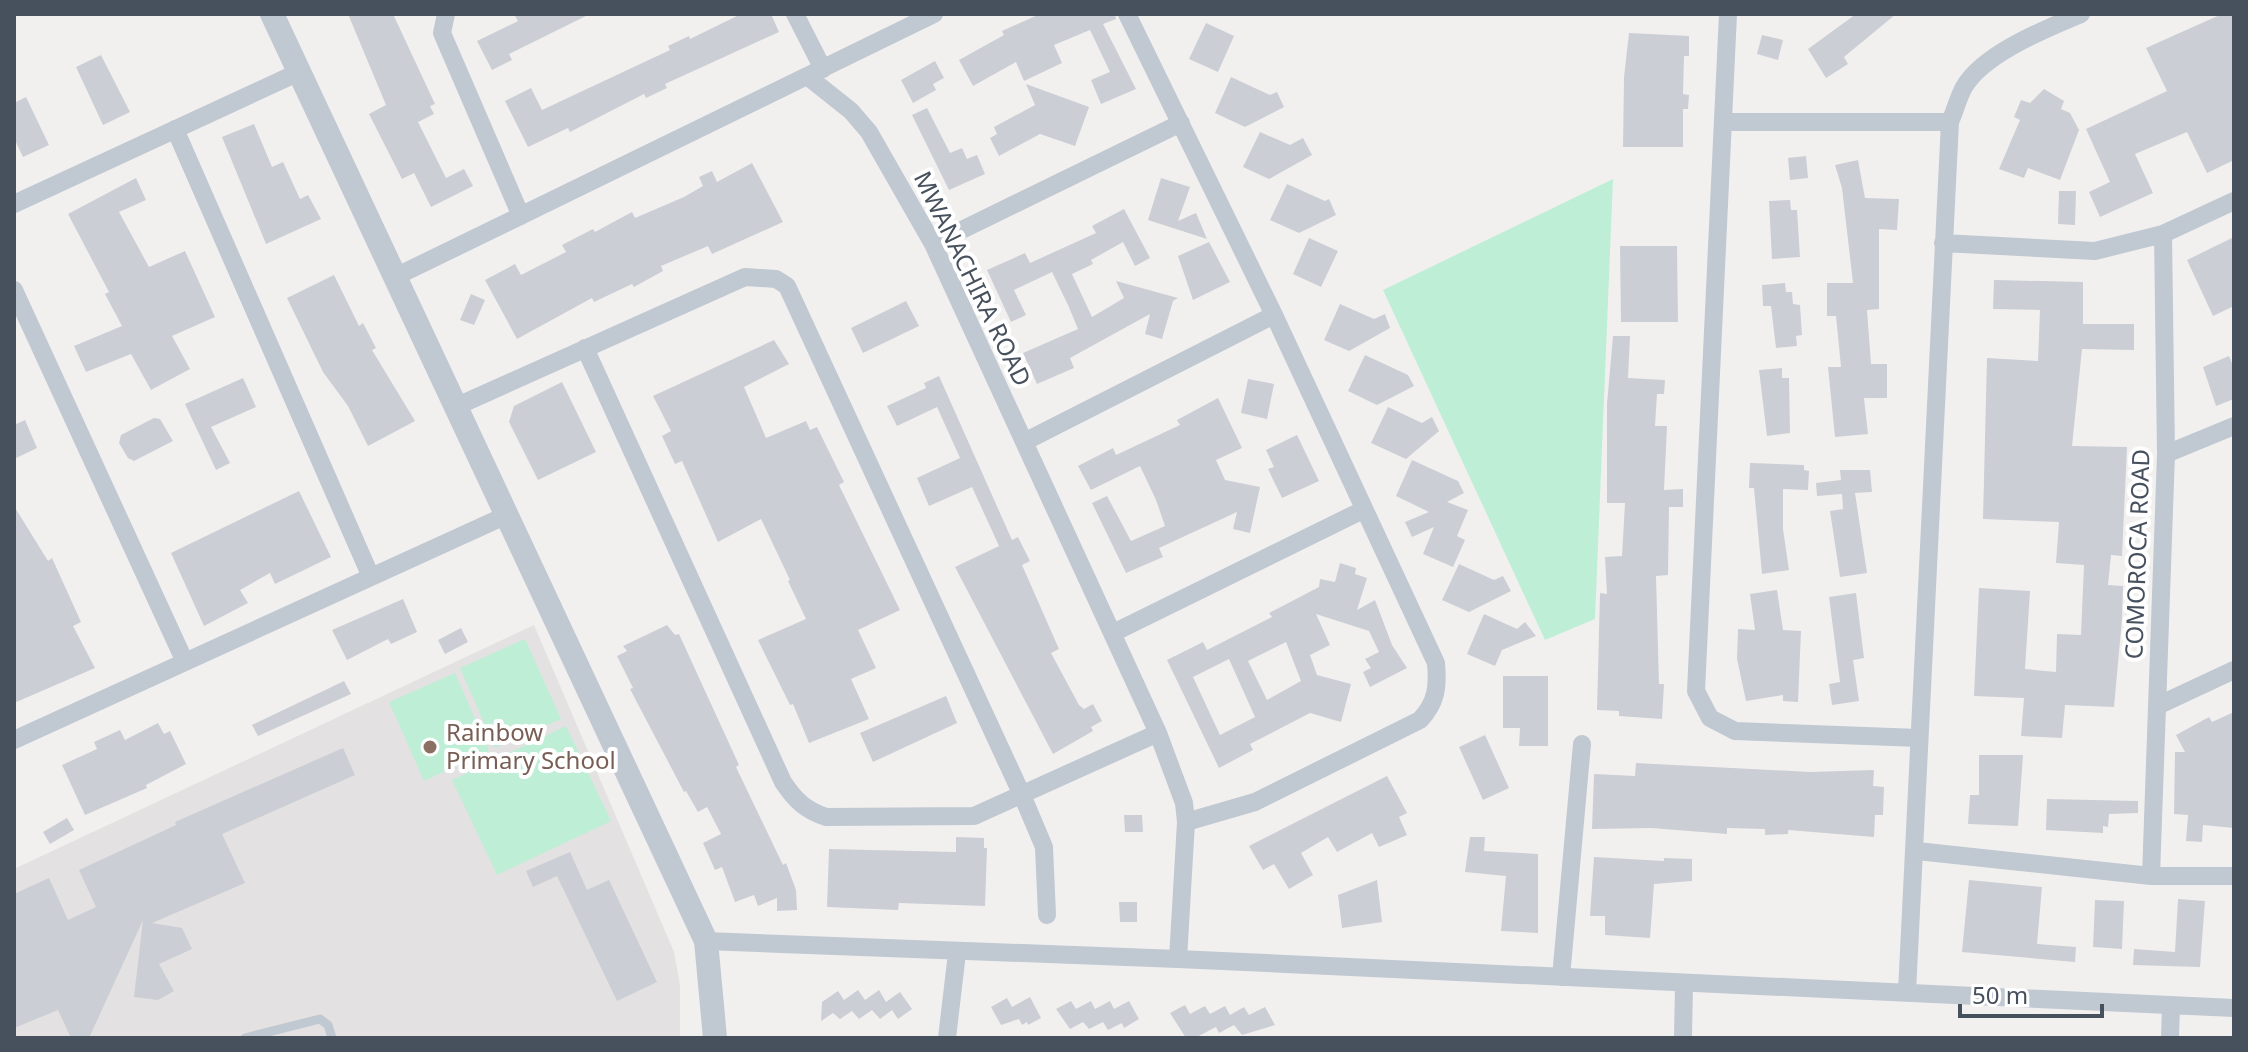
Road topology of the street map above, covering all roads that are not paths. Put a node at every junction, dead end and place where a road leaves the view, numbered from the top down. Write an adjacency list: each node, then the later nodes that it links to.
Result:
1 (272, 14): 9 (street)
2 (446, 14): 16 (street)
3 (795, 14): 8 (street)
4 (934, 14): 8 (street)
5 (1127, 14): 12 (street)
6 (1728, 14): 10 (street)
7 (2081, 14): 11 (street)
8 (815, 72): 16 (street); 19 (street, MWANACHIRA ROAD)
9 (297, 73): 13 (street); 20 (street)
10 (1724, 122): 11 (street); 36 (street)
11 (1950, 122): 18 (street)
12 (1181, 123): 19 (street); 22 (street)
13 (175, 129): 15 (street); 30 (street)
14 (2234, 201): 17 (street)
15 (14, 204)
16 (521, 216): 20 (street)
17 (2163, 234): 18 (street); 27 (street, COMOROCA ROAD)
18 (1943, 243): 36 (street)
19 (933, 244): 26 (street, MWANACHIRA ROAD)
20 (395, 277): 24 (street)
21 (14, 290): 32 (street)
22 (1274, 315): 26 (street); 28 (street)
23 (585, 348): 24 (street); 39 (street); 39 (street)
24 (455, 407): 29 (street)
25 (2234, 426): 27 (street)
26 (1024, 442): 31 (street, MWANACHIRA ROAD)
27 (2166, 454): 34 (street, COMOROCA ROAD)
28 (1363, 510): 31 (street); 40 (street)
29 (507, 515): 30 (street); 45 (street)
30 (371, 577): 32 (street)
31 (1113, 633): 35 (street, MWANACHIRA ROAD)
32 (185, 662): 37 (street)
33 (2234, 670): 34 (street)
34 (2157, 706): 42 (street, COMOROCA ROAD)
35 (1158, 733): 39 (street); 40 (street, MWANACHIRA ROAD)
36 (1919, 738): 41 (street)
37 (14, 740)
38 (1582, 744): 48 (street)
39 (1022, 795): 44 (street)
40 (1186, 822): 47 (street, MWANACHIRA ROAD)
41 (1917, 851): 42 (street); 50 (street)
42 (2151, 876): 43 (street)
43 (2234, 876)
44 (1047, 915)
45 (706, 941): 46 (street); 57 (street)
46 (957, 953): 47 (street); 58 (street)
47 (1178, 959): 48 (street)
48 (1561, 977): 49 (street)
49 (1684, 984): 50 (street); 59 (street)
50 (1907, 992): 51 (street)
51 (2171, 1005): 52 (street); 60 (street)
52 (2234, 1008)
53 (291, 1027): 54 (lane); 55 (lane); 56 (lane)
54 (245, 1038)
55 (290, 1038)
56 (332, 1038)
57 (715, 1038)
58 (947, 1038)
59 (1683, 1038)
60 (2170, 1038)

